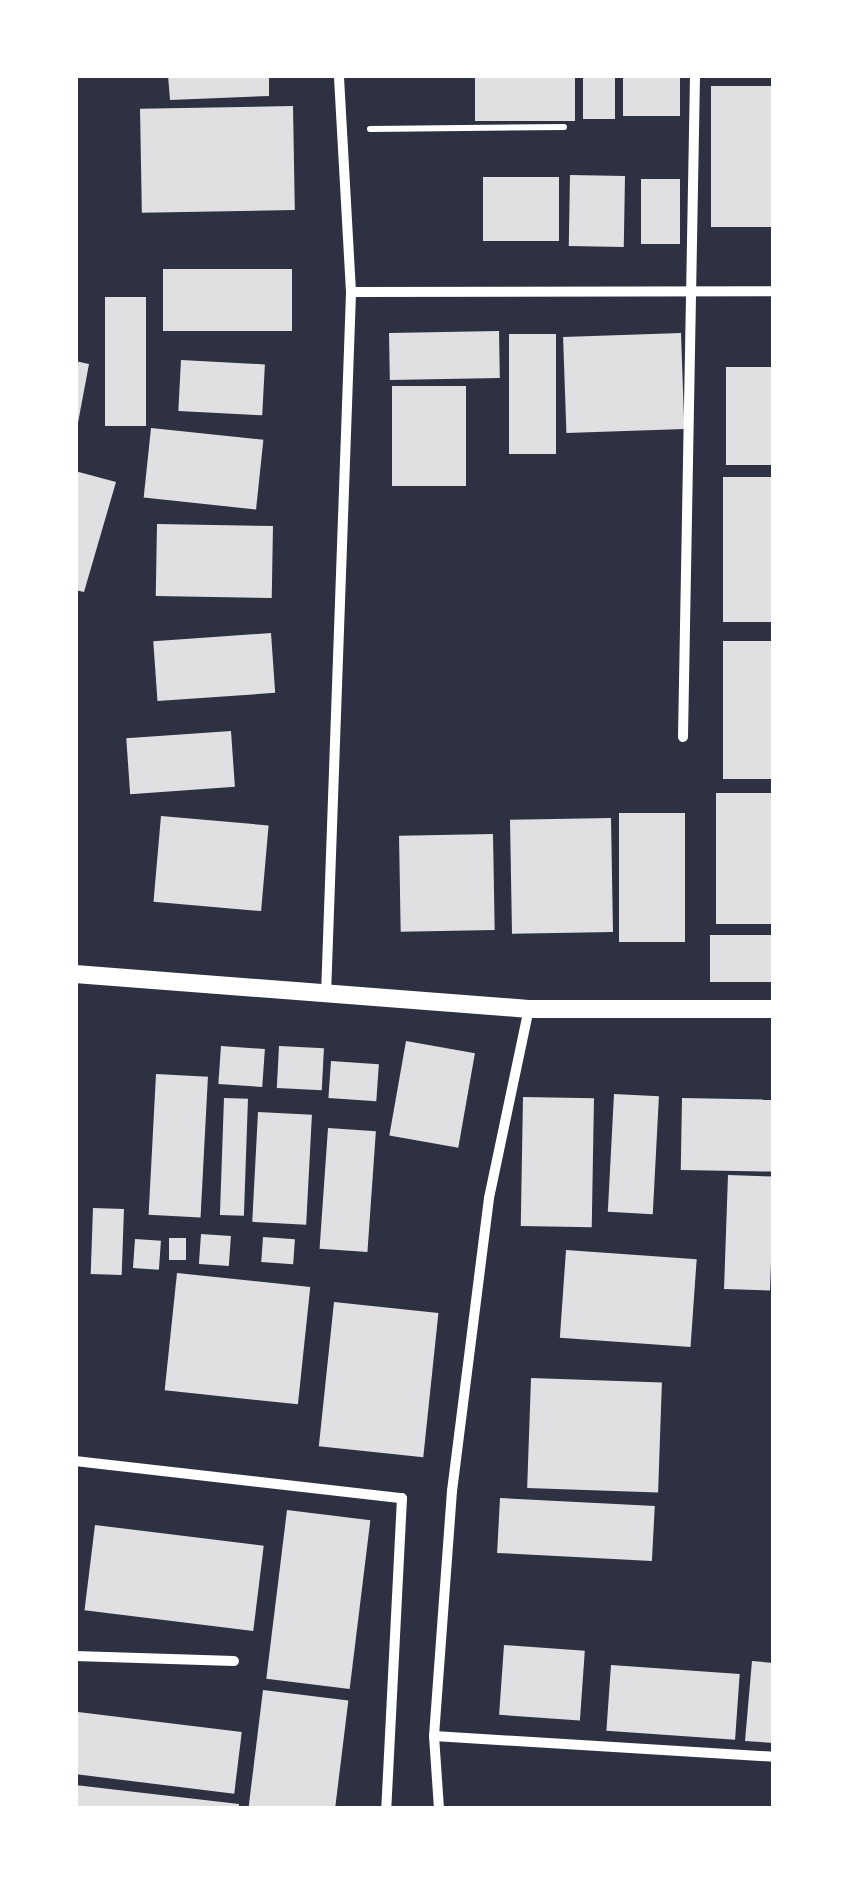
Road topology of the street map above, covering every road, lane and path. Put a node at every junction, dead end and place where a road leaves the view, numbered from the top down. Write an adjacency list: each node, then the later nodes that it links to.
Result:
1 (339, 75): 4 (street)
2 (695, 75): 7 (street)
3 (564, 127): 4 (path)
4 (339, 130): 6 (street)
5 (774, 290): 7 (street)
6 (352, 292): 7 (street); 10 (street)
7 (694, 292): 8 (street)
8 (683, 737)
9 (75, 974): 10 (street)
10 (326, 996): 11 (street)
11 (529, 1009): 12 (street); 16 (street)
12 (774, 1009)
13 (75, 1461): 18 (street)
14 (75, 1656): 15 (street)
15 (234, 1660)
16 (434, 1736): 17 (street); 19 (street)
17 (774, 1757)
18 (386, 1809)
19 (439, 1809)

